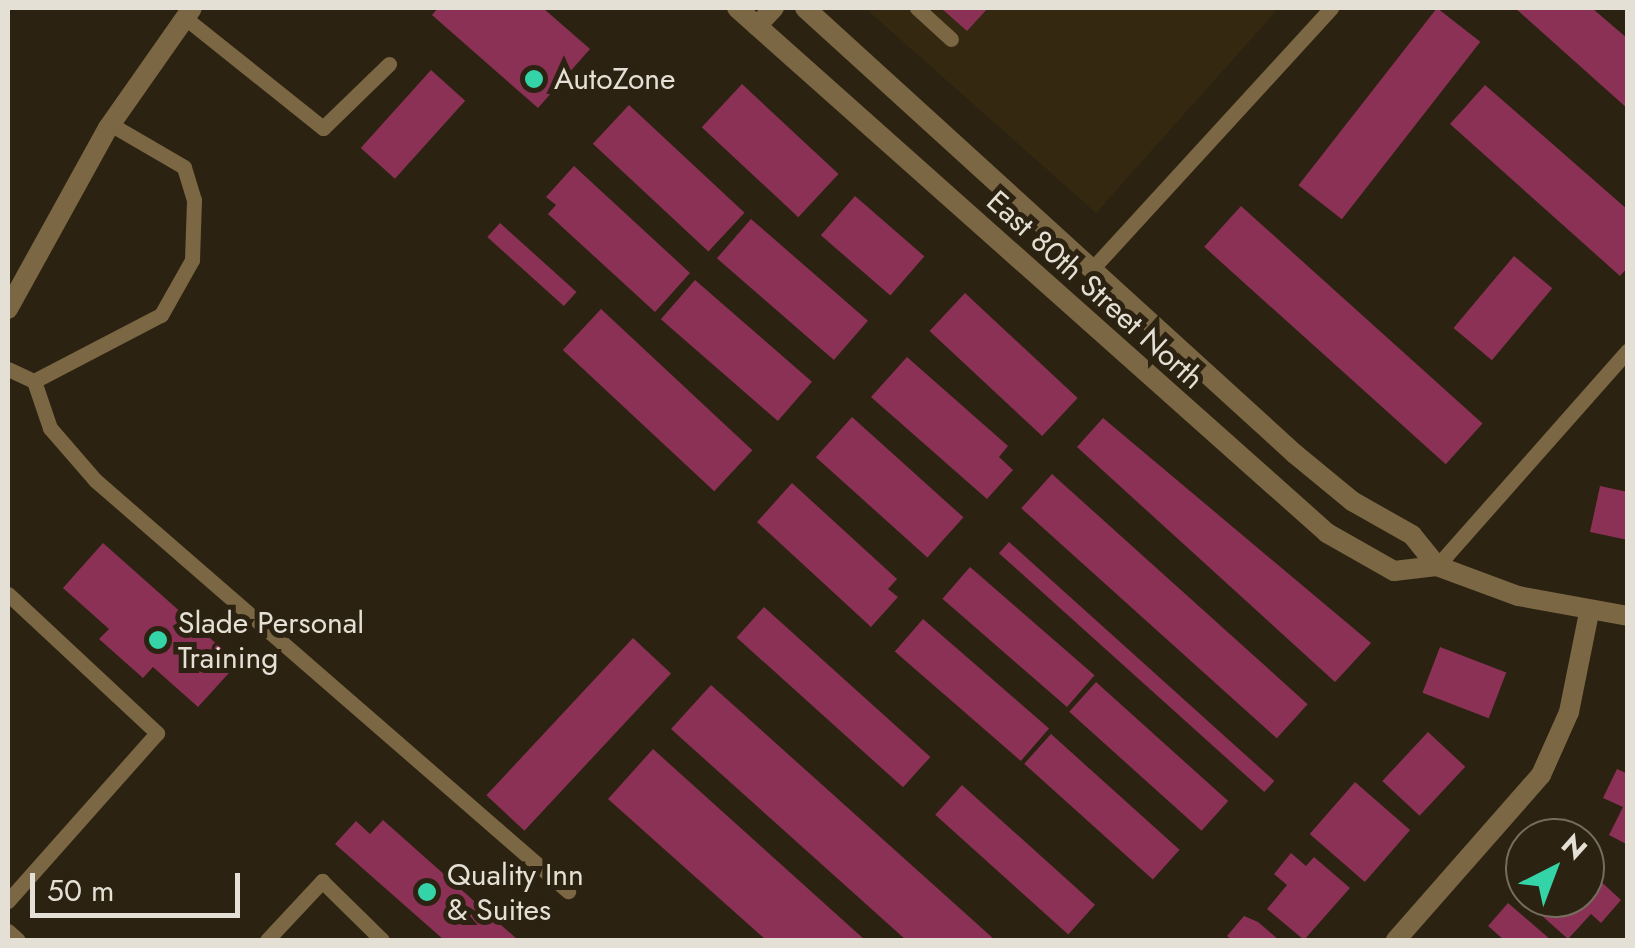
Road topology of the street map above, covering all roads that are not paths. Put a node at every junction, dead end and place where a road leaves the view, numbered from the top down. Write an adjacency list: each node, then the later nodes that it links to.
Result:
1 (737, 8): 7 (street, East 80th Street North)
2 (774, 8): 7 (street)
3 (804, 8): 11 (street, East 80th Street North)
4 (917, 8): 8 (lane)
5 (1331, 8): 11 (lane)
6 (188, 12): 9 (lane); 10 (street)
7 (757, 26): 16 (street, East 80th Street North)
8 (951, 38)
9 (389, 64)
10 (110, 124): 12 (street); 15 (lane)
11 (1092, 269): 16 (street, East 80th Street North)
12 (8, 309)
13 (1628, 350): 16 (lane)
14 (8, 369): 15 (lane)
15 (34, 381): 20 (lane)
16 (1437, 566): 18 (street, East 80th Street North)
17 (8, 594): 21 (lane)
18 (1590, 613): 19 (street, East 80th Street North); 26 (street)
19 (1628, 616)
20 (568, 891)
21 (8, 902)
22 (8, 931): 23 (lane)
23 (18, 940)
24 (266, 940): 25 (lane)
25 (382, 940)
26 (1396, 940)

